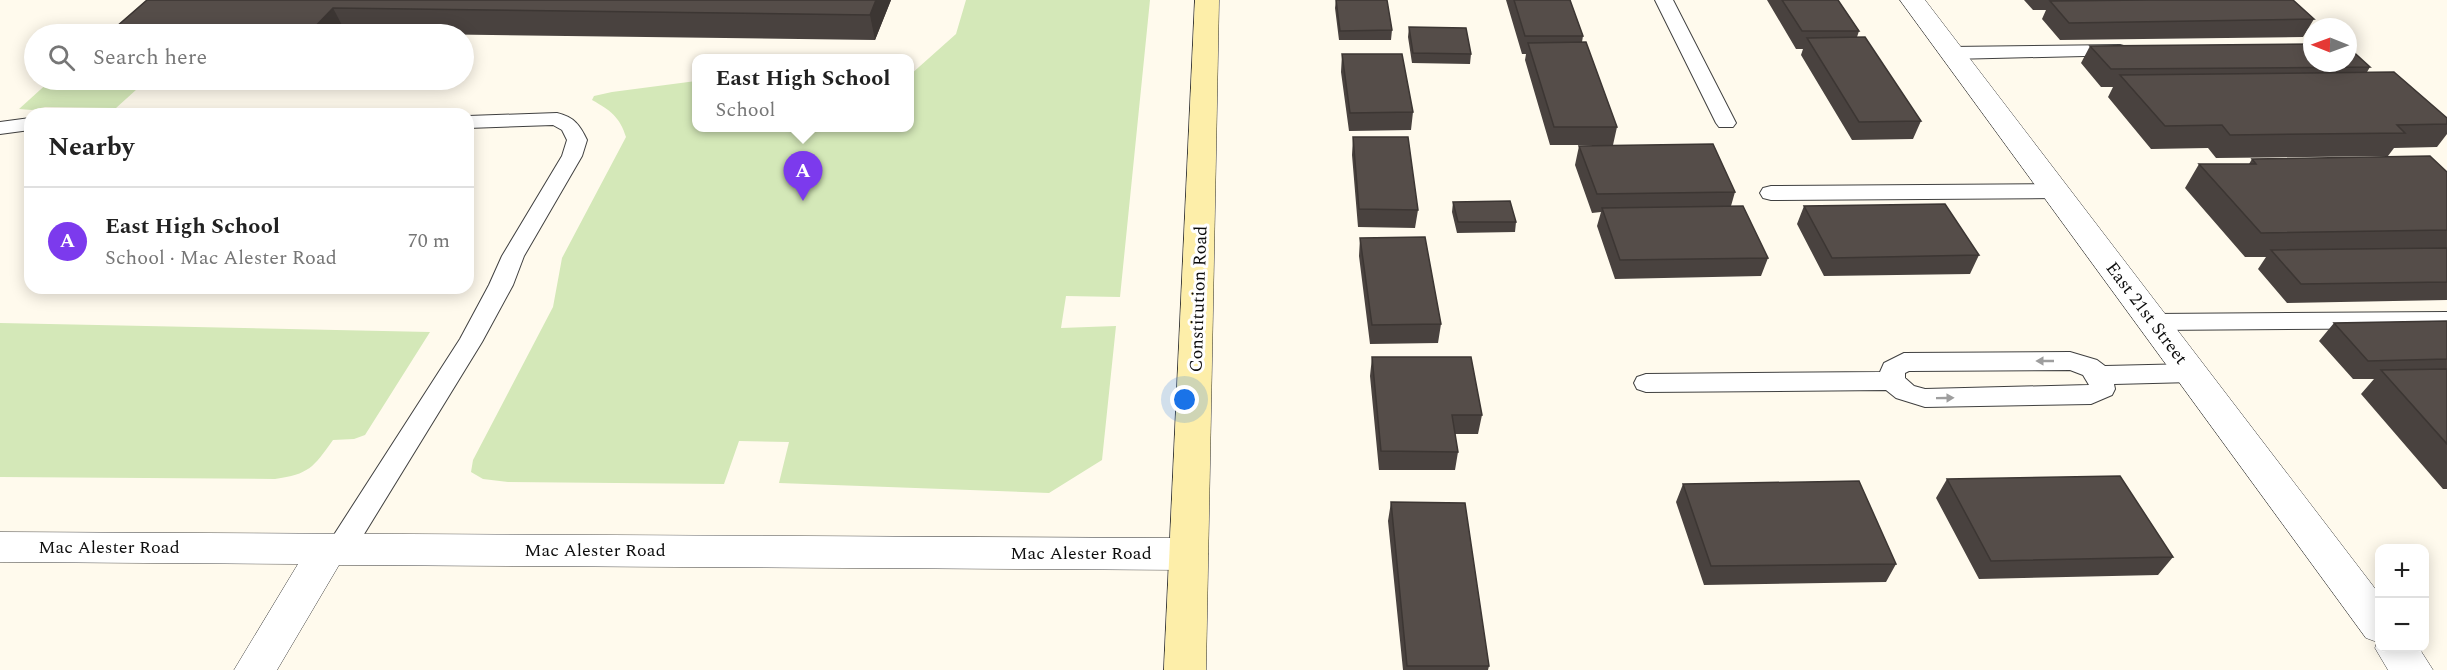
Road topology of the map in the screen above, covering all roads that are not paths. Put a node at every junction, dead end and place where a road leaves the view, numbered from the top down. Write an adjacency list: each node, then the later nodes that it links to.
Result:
1 (1207, 0): 20 (street, Constitution Road)
2 (1664, 0): 7 (lane)
3 (1912, 0): 5 (street, East 21st Street)
4 (2143, 51): 5 (lane)
5 (1951, 53): 10 (street, East 21st Street)
6 (474, 122): 19 (lane)
7 (1725, 123)
8 (24, 125): 9 (lane)
9 (0, 128)
10 (2056, 191): 11 (lane); 13 (street, East 21st Street)
11 (1771, 194)
12 (2447, 320): 13 (lane)
13 (2154, 322): 14 (street, East 21st Street)
14 (2192, 373): 15 (lane); 21 (street, East 21st Street)
15 (2100, 375): 16 (lane, one-way to 16); 16 (lane, one-way to 15)
16 (1892, 381): 17 (lane)
17 (1646, 383)
18 (0, 547): 19 (street, Mac Alester Road)
19 (334, 549): 20 (street, Mac Alester Road); 23 (street)
20 (1189, 554): 24 (street, Constitution Road)
21 (2375, 621)
22 (2399, 652): 25 (street)
23 (255, 670)
24 (1185, 670)
25 (2412, 670)

